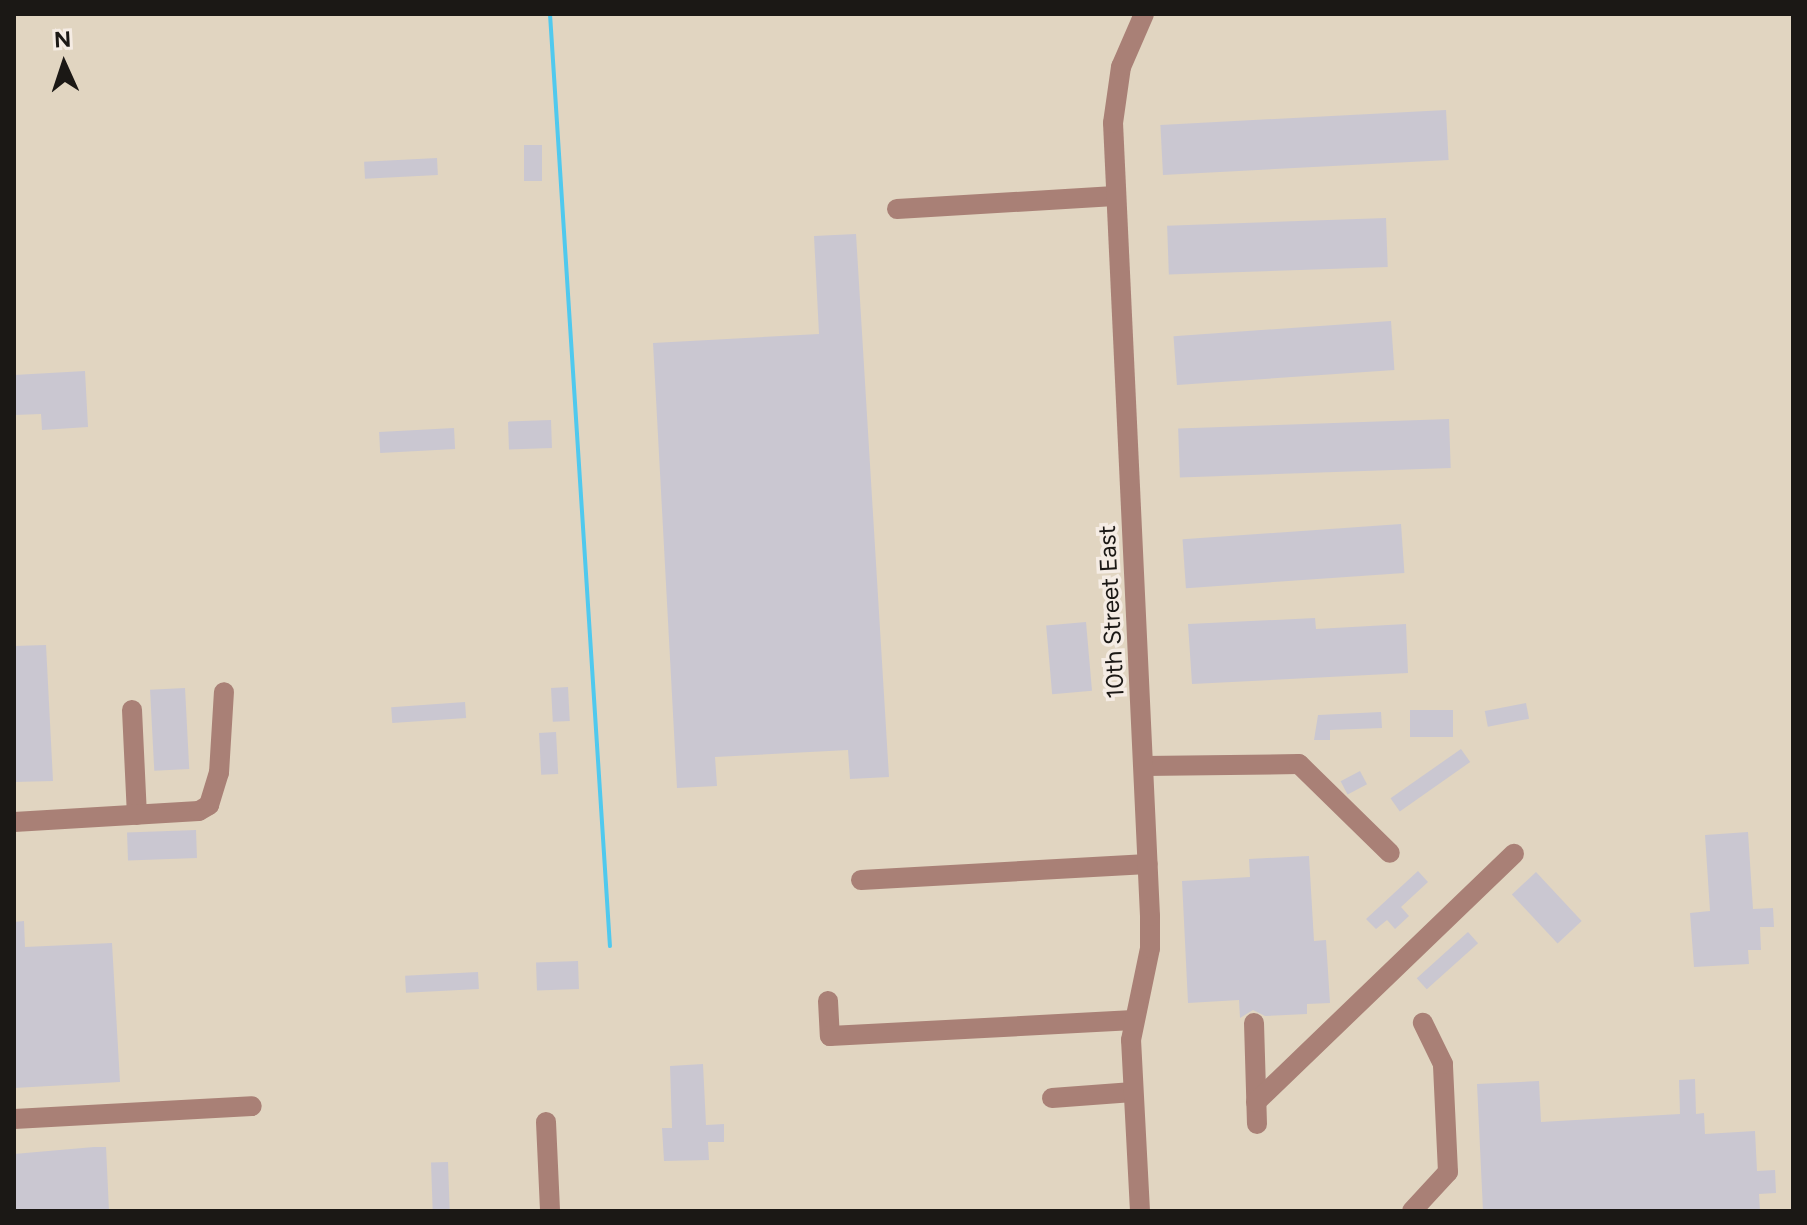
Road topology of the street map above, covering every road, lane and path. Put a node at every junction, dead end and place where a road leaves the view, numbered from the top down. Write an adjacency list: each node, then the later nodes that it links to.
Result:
1 (1144, 14): 2 (street, 10th Street East)
2 (1115, 196): 3 (street); 6 (street, 10th Street East)
3 (897, 209)
4 (224, 692): 7 (street)
5 (132, 710): 7 (street)
6 (1144, 766): 9 (street); 11 (street, 10th Street East)
7 (137, 815): 8 (street)
8 (14, 822)
9 (1390, 853)
10 (1514, 854): 19 (street)
11 (1148, 864): 12 (street); 14 (street, 10th Street East)
12 (861, 880)
13 (828, 1001): 14 (street)
14 (1134, 1020): 17 (street, 10th Street East)
15 (1254, 1023): 19 (street)
16 (1423, 1023): 26 (street)
17 (1133, 1092): 18 (street); 25 (street, 10th Street East)
18 (1052, 1098)
19 (1256, 1102): 23 (street)
20 (252, 1106): 21 (street)
21 (14, 1119)
22 (546, 1122): 24 (street)
23 (1257, 1124)
24 (550, 1211)
25 (1140, 1211)
26 (1412, 1211)

